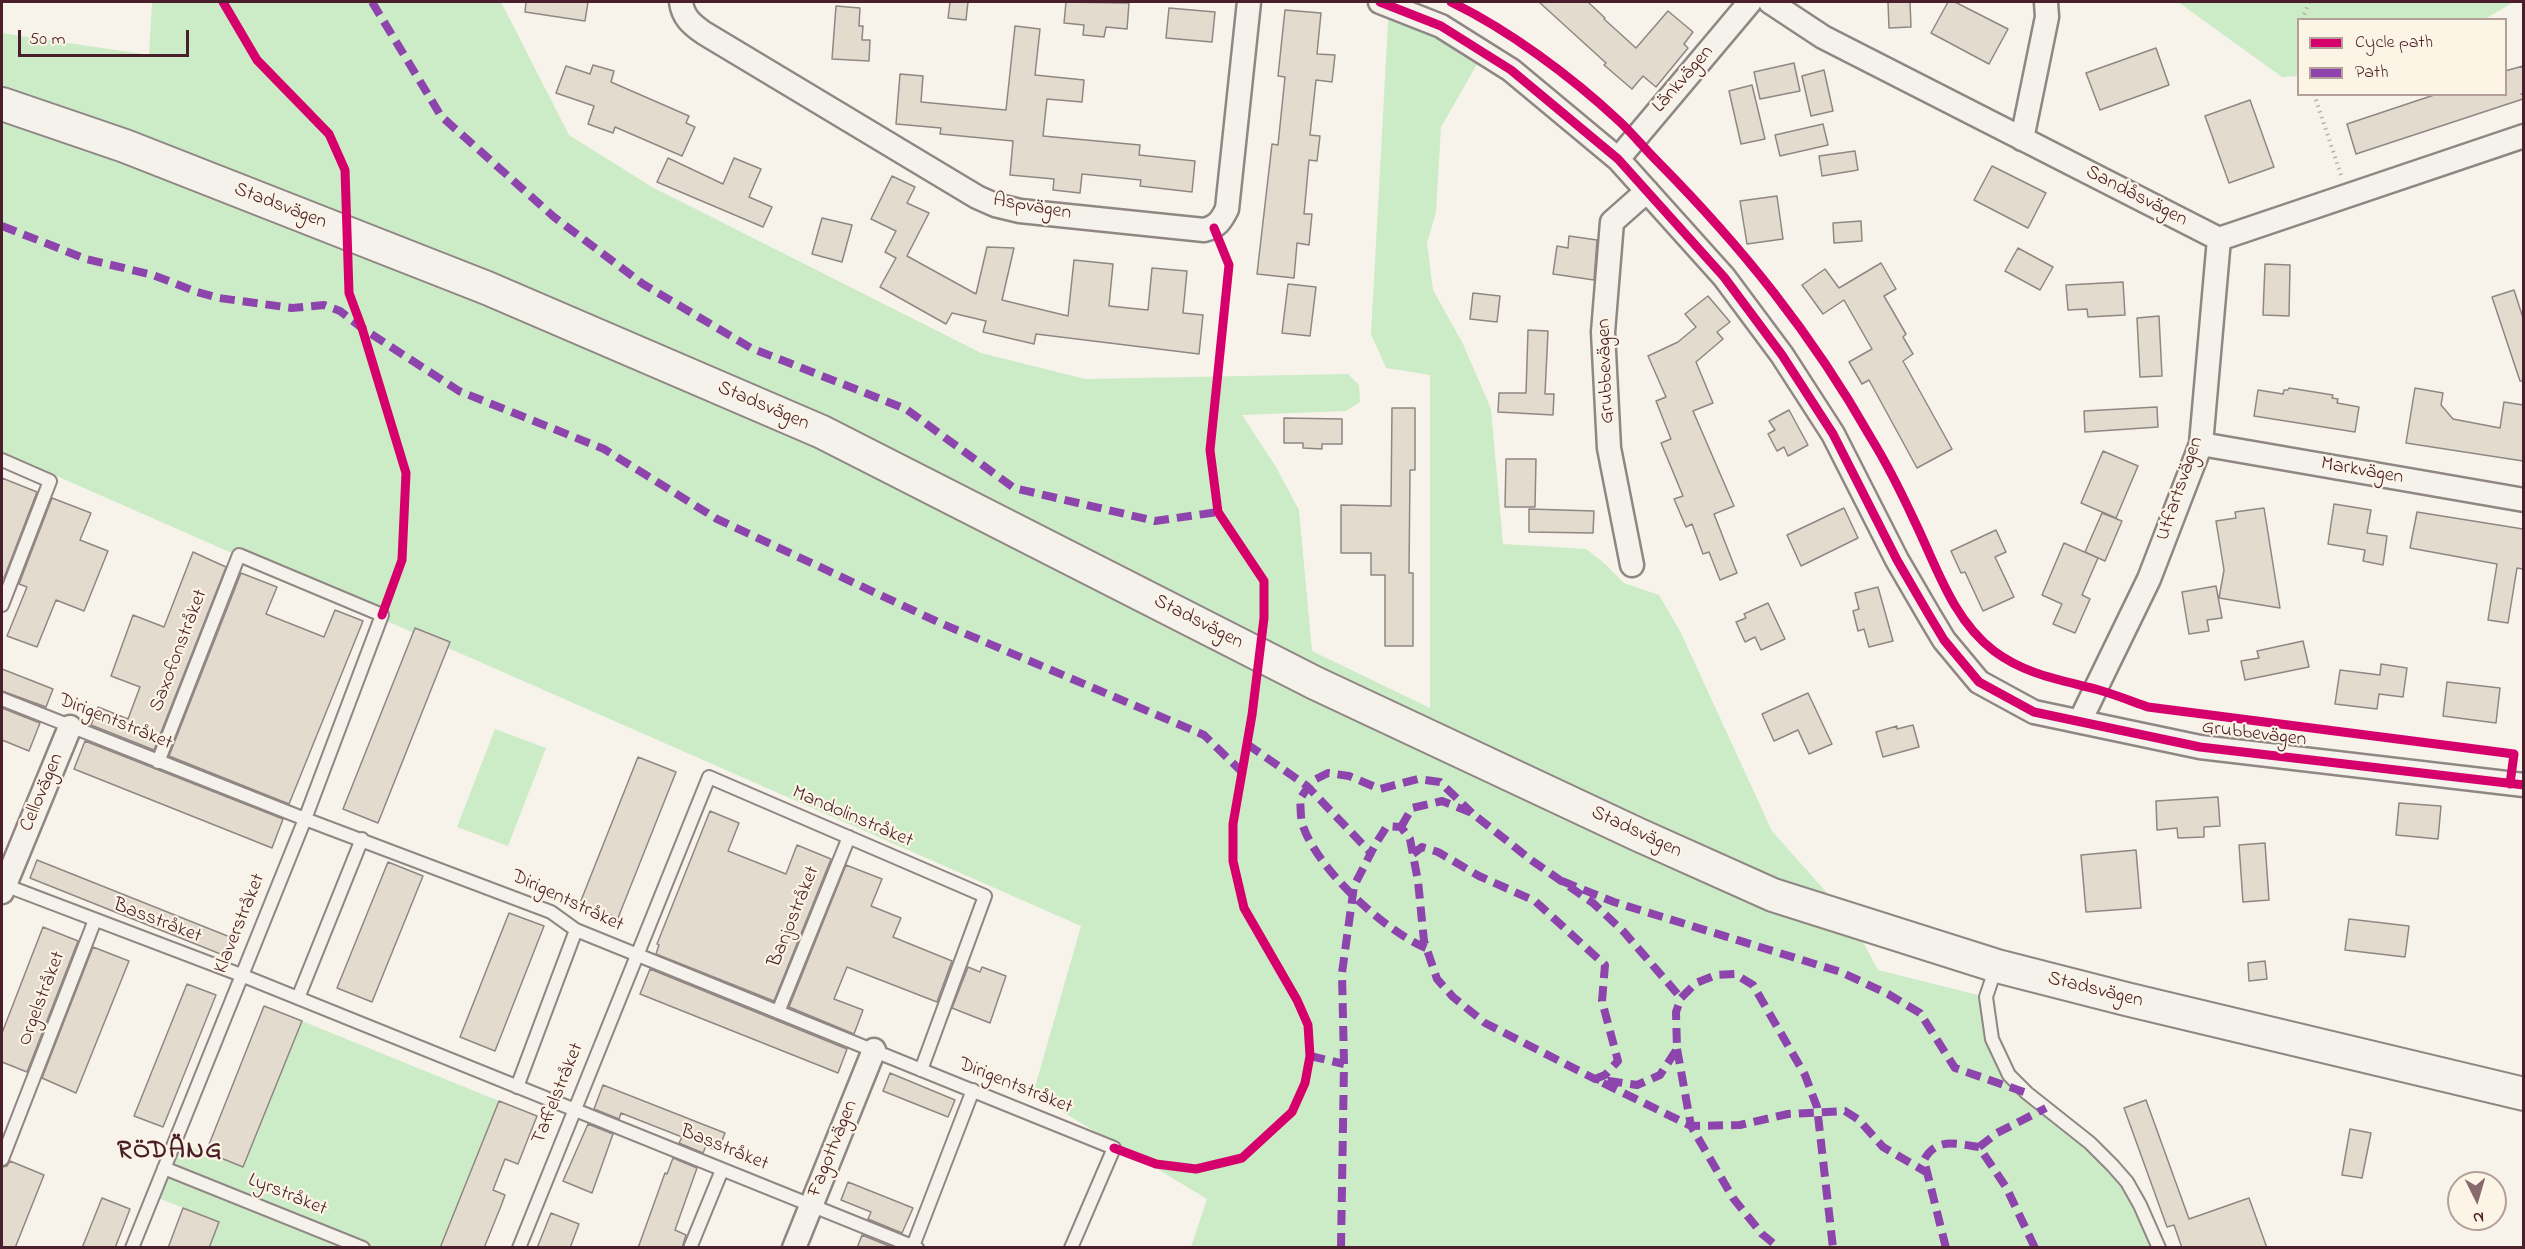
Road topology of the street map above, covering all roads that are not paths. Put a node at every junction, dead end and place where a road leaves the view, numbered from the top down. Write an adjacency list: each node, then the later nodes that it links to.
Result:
1 (681, 2): 2 (street, Aspvägen)
2 (1249, 2)
3 (1380, 2): 10 (street, Grubbevägen)
4 (1750, 2): 10 (street, Länkvägen)
5 (1770, 2): 9 (street, Sandåsvägen)
6 (2046, 2): 9 (street)
7 (2, 104): 31 (main road, Stadsvägen)
8 (2523, 136): 12 (street)
9 (2022, 139): 12 (street, Sandåsvägen)
10 (1618, 159): 11 (street, Grubbevägen)
11 (1647, 191): 16 (street, Grubbevägen); 20 (street, Grubbevägen)
12 (2219, 240): 13 (street, Utfartsvägen)
13 (2201, 444): 15 (street, Markvägen); 20 (street, Utfartsvägen)
14 (2, 460): 17 (lane)
15 (2523, 500)
16 (1632, 565)
17 (2, 605)
18 (382, 615): 22 (lane, Saxofonstråket); 24 (lane, Klaverstråket)
19 (2, 699): 21 (lane, Dirigentstråket)
20 (2080, 721): 23 (street, Grubbevägen)
21 (70, 727): 22 (lane, Dirigentstråket); 27 (street, Cellovägen)
22 (158, 762): 24 (lane, Dirigentstråket)
23 (2523, 785)
24 (305, 819): 26 (lane, Dirigentstråket); 32 (lane, Klaverstråket)
25 (849, 837): 30 (lane, Mandolinstråket); 34 (lane, Banjostråket); 36 (lane, Mandolinstråket)
26 (362, 839): 29 (lane, Dirigentstråket); 33 (lane)
27 (2, 887): 28 (lane, Basstråket)
28 (95, 920): 32 (lane, Basstråket); 41 (lane, Orgelstråket)
29 (576, 930): 30 (lane, Dirigentstråket); 37 (lane)
30 (636, 955): 34 (lane, Dirigentstråket); 40 (lane, Taffelstråket)
31 (1997, 966): 39 (main road, Stadsvägen); 52 (lane)
32 (241, 975): 33 (lane, Basstråket); 42 (lane, Klaverstråket)
33 (297, 998): 37 (lane, Basstråket)
34 (778, 1012): 35 (lane, Dirigentstråket)
35 (874, 1050): 36 (lane, Dirigentstråket); 44 (street, Fagottvägen)
36 (921, 1070): 38 (lane, Dirigentstråket)
37 (517, 1087): 40 (lane, Basstråket)
38 (973, 1090): 45 (lane); 51 (lane, Dirigentstråket)
39 (2523, 1095)
40 (573, 1110): 43 (lane, Basstråket); 48 (lane, Taffelstråket)
41 (2, 1159)
42 (164, 1168): 46 (lane, Klaverstråket); 47 (lane, Lyrstråket)
43 (722, 1170): 44 (lane, Basstråket); 49 (lane)
44 (810, 1205): 45 (lane, Basstråket); 50 (street, Fagottvägen)
45 (909, 1246)
46 (132, 1248)
47 (363, 1248)
48 (519, 1248)
49 (690, 1248)
50 (794, 1248)
51 (1071, 1248)
52 (2159, 1248)

